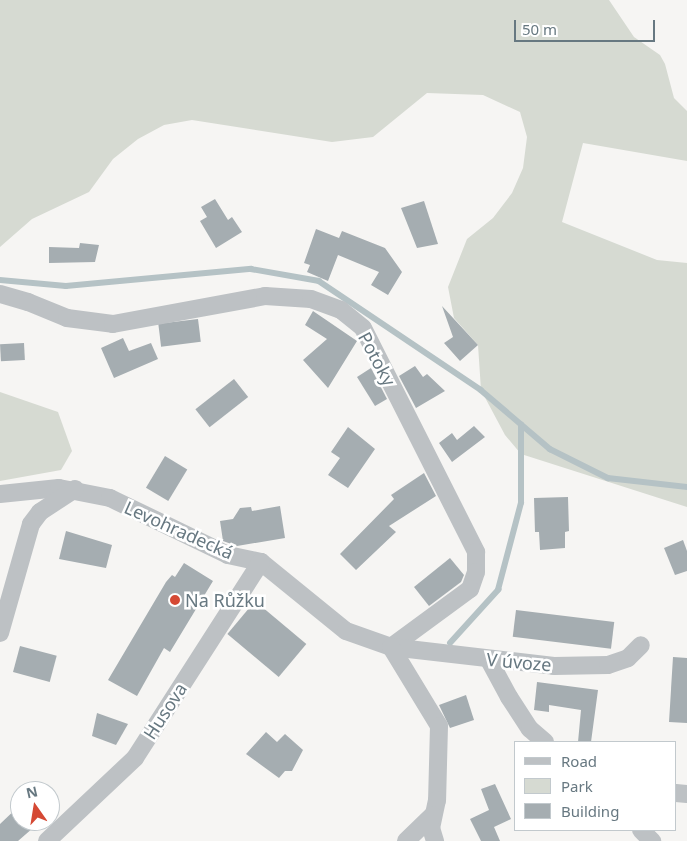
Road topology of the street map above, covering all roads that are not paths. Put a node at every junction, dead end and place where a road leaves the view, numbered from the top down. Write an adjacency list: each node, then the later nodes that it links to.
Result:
1 (0, 294): 7 (street, Potoky)
2 (74, 489): 3 (street, Levohradecká); 4 (street, Levohradecká); 5 (street)
3 (0, 494)
4 (261, 562): 7 (street, Levohradecká); 12 (street, Husova)
5 (1, 629)
6 (641, 645): 8 (street, V úvoze)
7 (391, 648): 8 (street, V úvoze); 10 (street)
8 (489, 660): 9 (street)
9 (544, 741)
10 (433, 815): 13 (street); 14 (street)
11 (642, 831): 15 (street)
12 (47, 841)
13 (406, 841)
14 (435, 841)
15 (652, 841)

